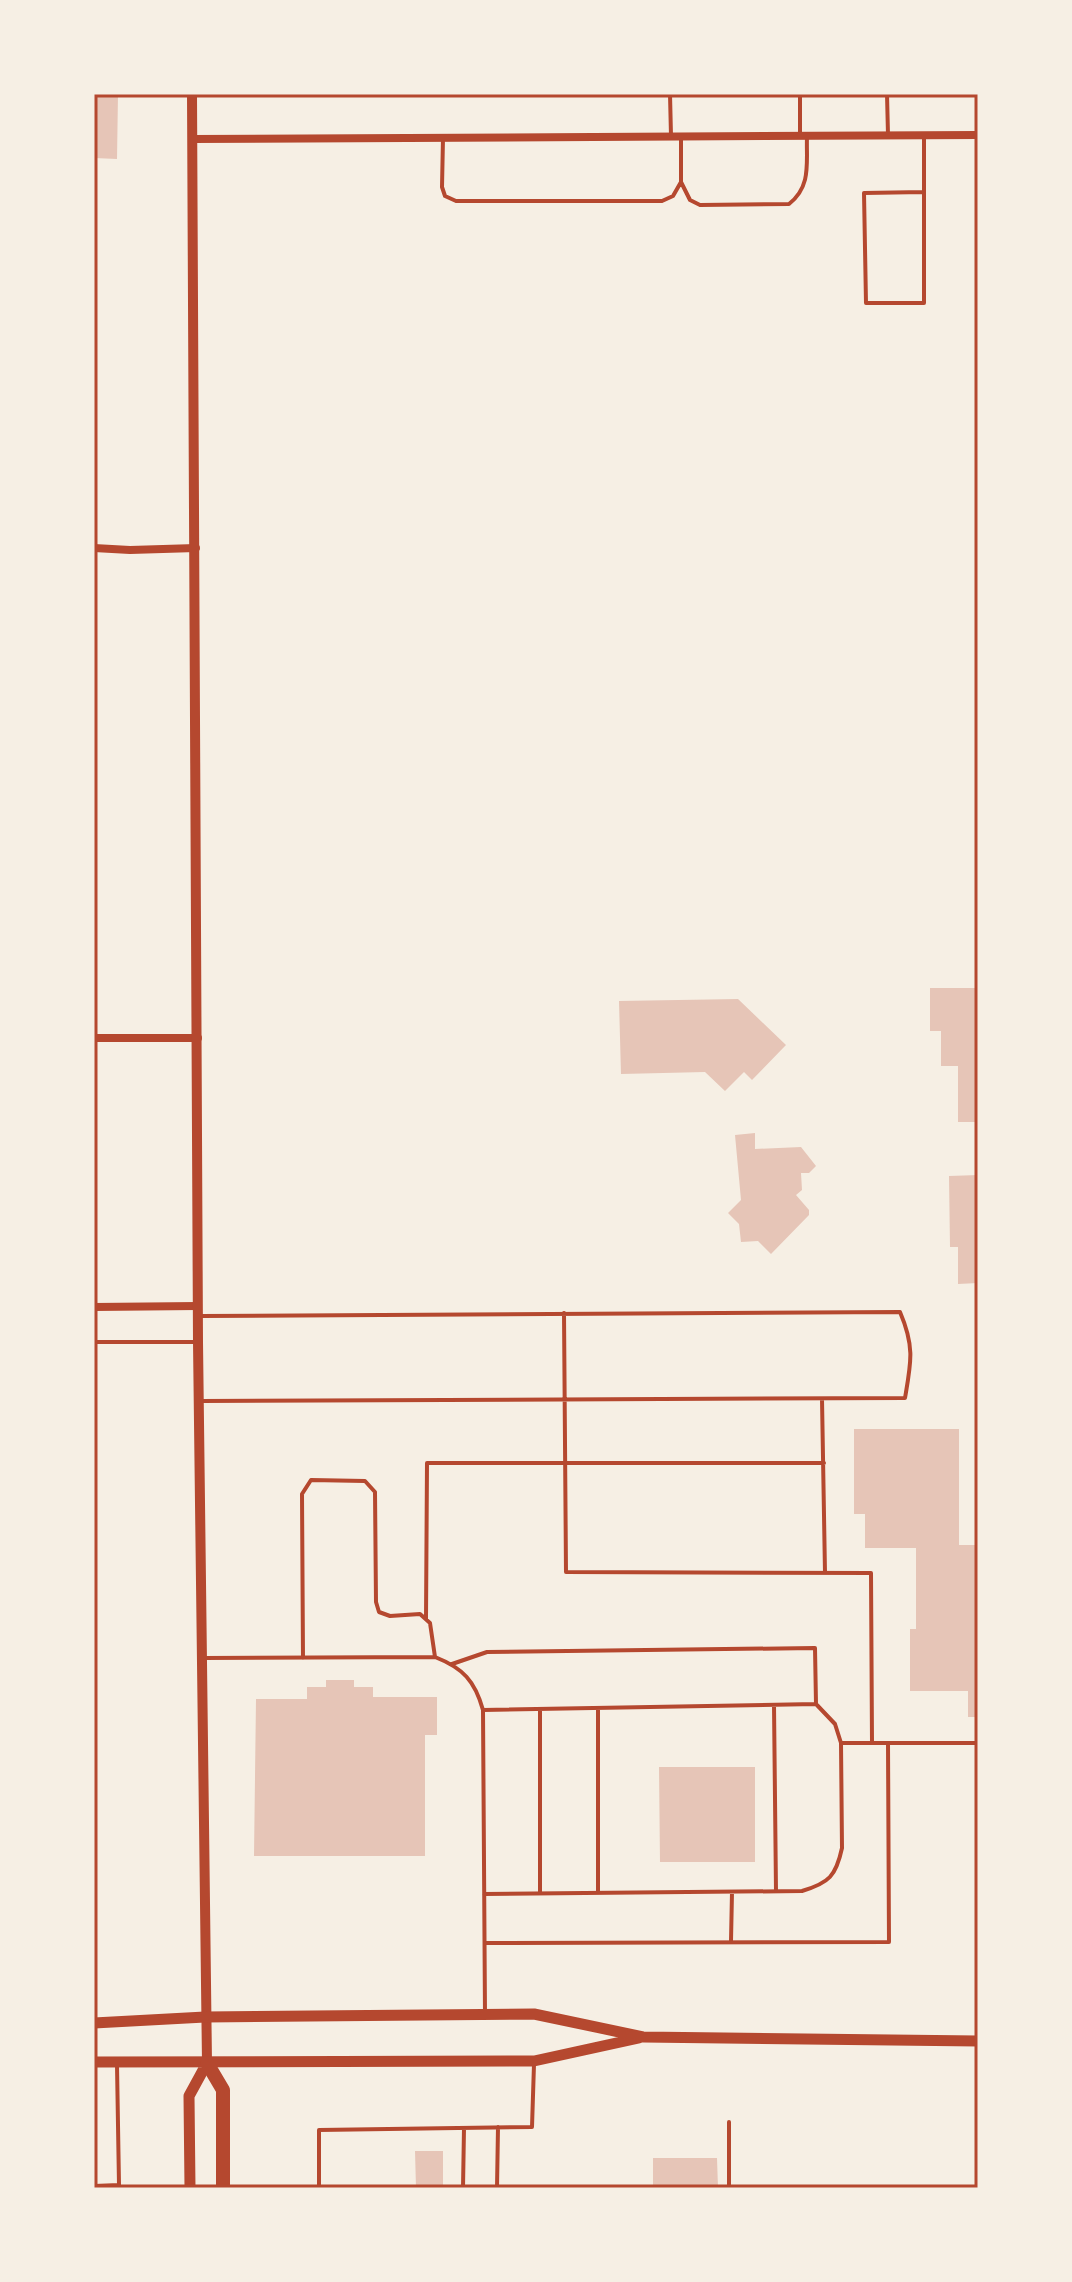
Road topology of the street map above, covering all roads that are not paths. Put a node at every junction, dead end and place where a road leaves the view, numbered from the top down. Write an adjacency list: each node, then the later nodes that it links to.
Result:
1 (192, 94): 12 (street)
2 (670, 94): 8 (lane)
3 (800, 94): 10 (lane)
4 (887, 94): 5 (lane)
5 (888, 135): 6 (street); 10 (street)
6 (924, 135): 7 (street); 14 (lane)
7 (978, 135)
8 (671, 136): 9 (street); 11 (street)
9 (681, 136): 10 (street); 13 (lane)
10 (803, 136): 13 (lane)
11 (443, 137): 12 (street); 13 (lane)
12 (192, 139): 16 (street)
13 (681, 182)
14 (924, 192): 14 (lane)
15 (94, 548): 16 (street)
16 (196, 548): 18 (street)
17 (94, 1038): 18 (street)
18 (198, 1038): 20 (street)
19 (94, 1307): 20 (street)
20 (198, 1311): 21 (lane); 23 (street)
21 (564, 1313): 24 (lane); 25 (lane)
22 (94, 1342): 23 (lane)
23 (198, 1342): 26 (street)
24 (564, 1399): 25 (lane); 26 (lane); 27 (lane)
25 (822, 1399): 28 (lane)
26 (199, 1401): 32 (street)
27 (565, 1462): 28 (lane); 29 (lane); 30 (lane)
28 (824, 1463): 29 (lane)
29 (825, 1573): 41 (lane)
30 (426, 1619): 31 (lane); 33 (lane)
31 (435, 1657): 33 (lane); 34 (lane)
32 (202, 1658): 33 (lane); 52 (street)
33 (303, 1658)
34 (452, 1664): 35 (lane); 39 (lane)
35 (816, 1704): 36 (lane); 40 (lane)
36 (774, 1705): 37 (lane); 44 (lane)
37 (598, 1708): 38 (lane); 47 (lane)
38 (540, 1709): 39 (lane); 46 (lane)
39 (483, 1710): 48 (lane)
40 (841, 1743): 41 (lane); 44 (lane)
41 (872, 1743): 42 (lane)
42 (888, 1743): 43 (lane); 49 (lane)
43 (978, 1743)
44 (776, 1891): 45 (lane)
45 (732, 1892): 47 (lane); 49 (lane)
46 (540, 1893): 47 (lane); 48 (lane)
47 (598, 1893)
48 (484, 1894): 50 (lane)
49 (731, 1942): 50 (lane)
50 (485, 1943): 51 (lane)
51 (485, 2015): 52 (main road); 54 (main road)
52 (205, 2017): 53 (main road); 59 (street)
53 (94, 2023)
54 (643, 2037): 55 (main road); 56 (main road)
55 (978, 2041)
56 (534, 2061): 59 (main road); 61 (lane)
57 (94, 2062): 58 (main road)
58 (117, 2062): 59 (main road); 63 (lane)
59 (207, 2063): 64 (main road); 65 (highway)
60 (729, 2122): 69 (lane)
61 (498, 2127): 62 (lane); 68 (lane)
62 (464, 2128): 66 (lane); 67 (lane)
63 (94, 2186)
64 (190, 2188)
65 (223, 2188)
66 (319, 2188)
67 (463, 2188)
68 (497, 2188)
69 (729, 2188)

